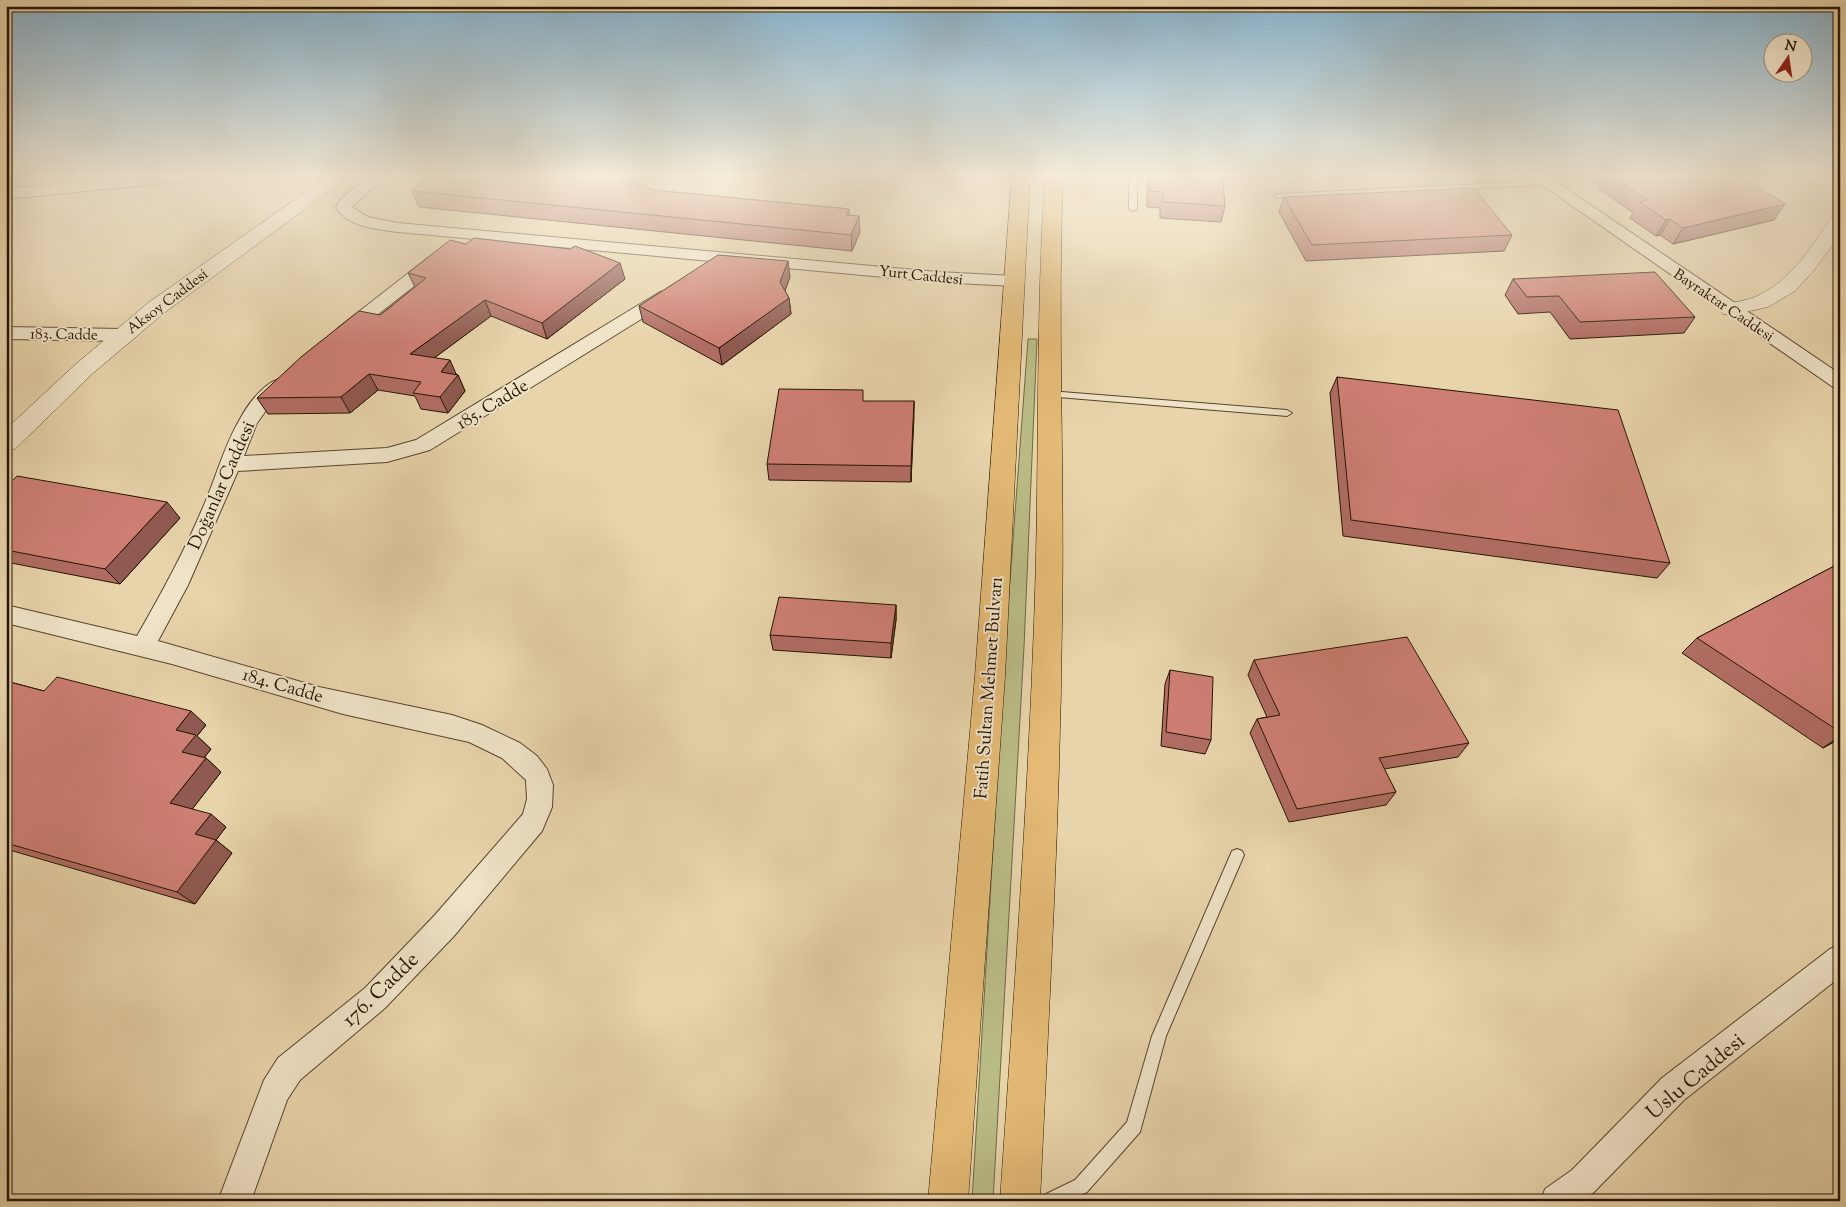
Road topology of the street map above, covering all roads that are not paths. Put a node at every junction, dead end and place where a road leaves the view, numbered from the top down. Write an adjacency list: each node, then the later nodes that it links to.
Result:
1 (263, 231): 14 (street, Aksoy Caddesi)
2 (444, 231): 7 (street, Yurt Caddesi)
3 (1017, 231): 10 (highway, Fatih Sultan Mehmet Bulvarı)
4 (1051, 231): 18 (highway)
5 (1617, 231): 12 (street, Bayraktar Caddesi)
6 (1832, 231): 12 (street)
7 (471, 234): 8 (street, Yurt Caddesi); 15 (street)
8 (722, 256): 9 (street); 10 (street, Yurt Caddesi)
9 (702, 272)
10 (1014, 281): 30 (highway, Fatih Sultan Mehmet Bulvarı)
11 (683, 285): 21 (street, 185. Cadde)
12 (1731, 310): 17 (street, Bayraktar Caddesi)
13 (6, 333): 14 (street, 183. Cadde)
14 (122, 335): 20 (street, Aksoy Caddesi)
15 (330, 344)
16 (300, 369): 21 (street, Doğanlar Caddesi)
17 (1840, 383)
18 (1049, 394): 19 (lane); 31 (highway)
19 (1287, 413)
20 (6, 443)
21 (231, 464): 23 (street, Doğanlar Caddesi)
22 (6, 614): 23 (street, 184. Cadde)
23 (143, 647): 24 (street, 184. Cadde)
24 (542, 785): 29 (street, 176. Cadde)
25 (1237, 855): 28 (lane)
26 (1840, 959): 27 (street, Uslu Caddesi)
27 (1586, 1191): 33 (street, Uslu Caddesi)
28 (1072, 1196): 32 (lane)
29 (234, 1201)
30 (948, 1201)
31 (1020, 1201)
32 (1050, 1201)
33 (1557, 1201)

